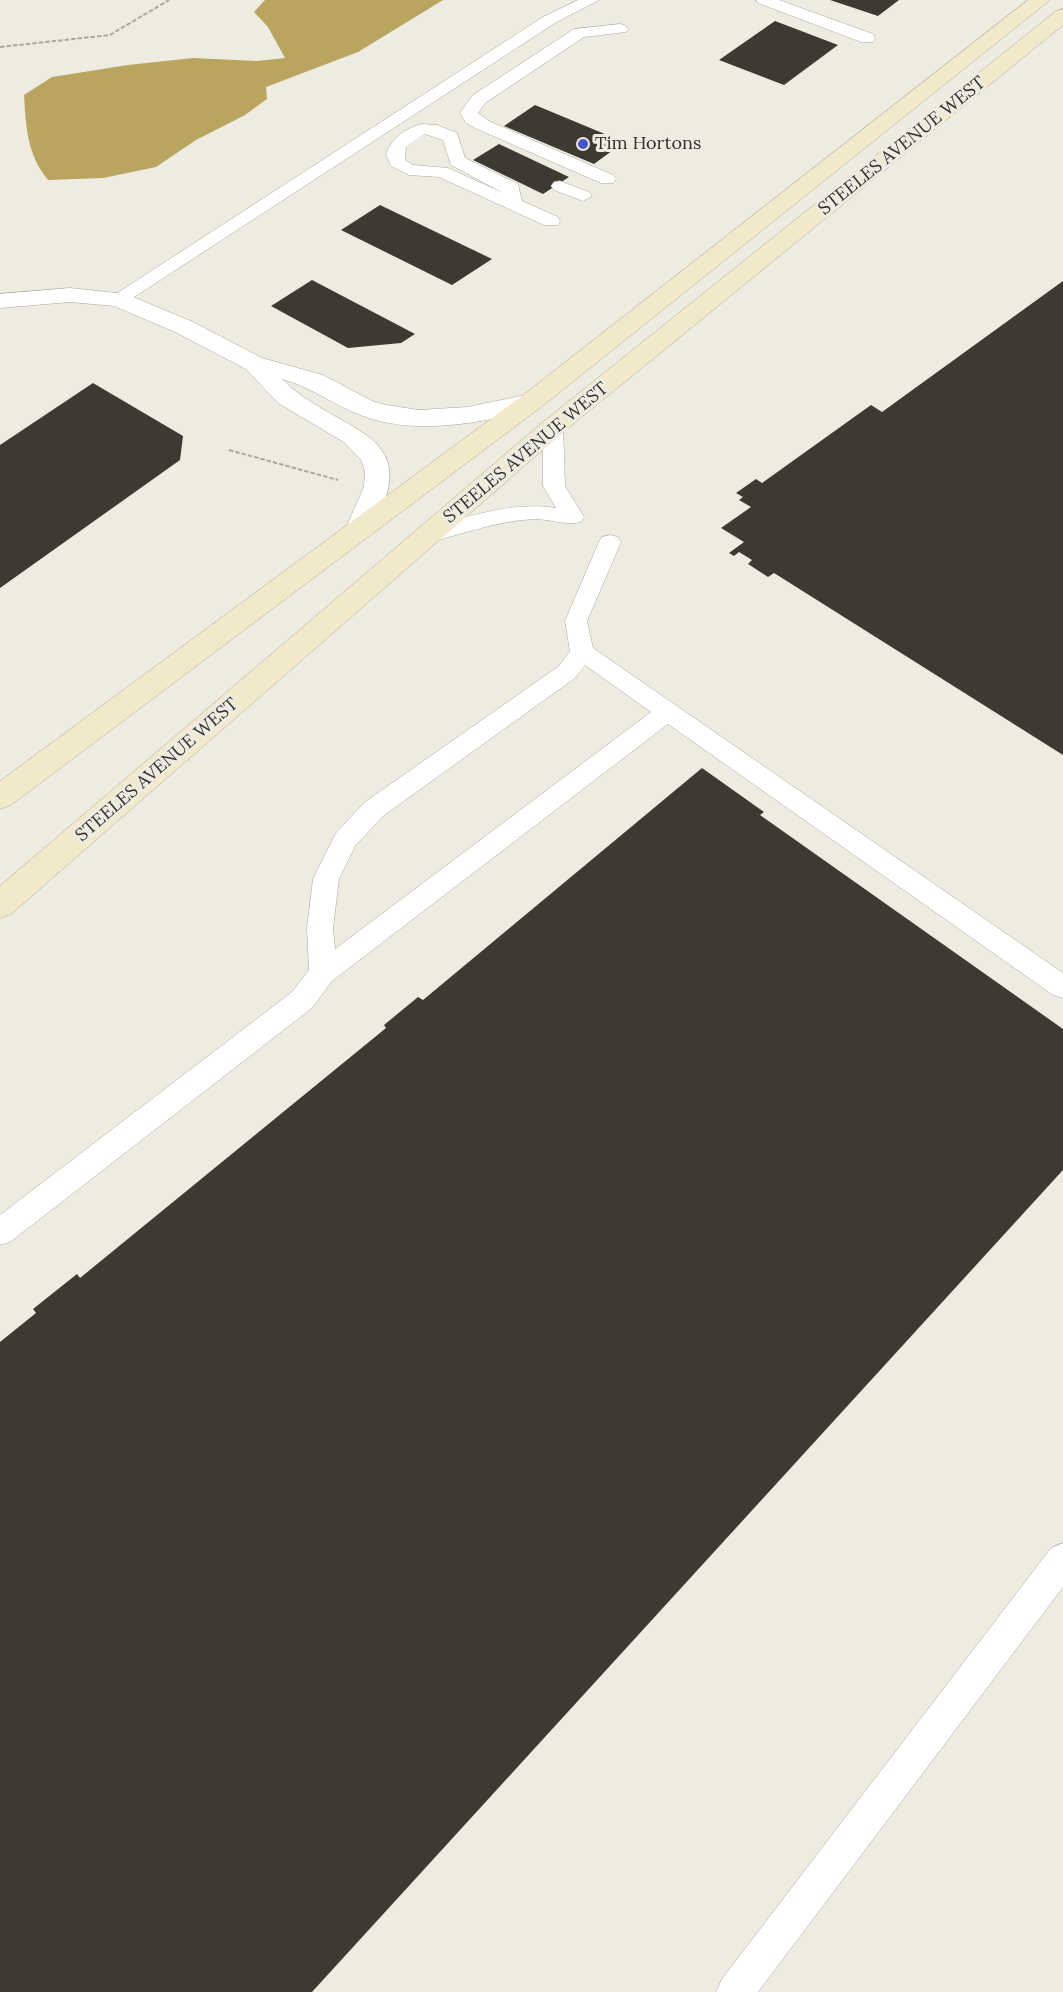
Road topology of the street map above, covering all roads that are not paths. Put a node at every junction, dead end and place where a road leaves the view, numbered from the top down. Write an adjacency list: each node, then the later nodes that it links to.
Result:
1 (591, 0): 14 (lane)
2 (764, 0): 6 (lane)
3 (1040, 0): 17 (main road, STEELES AVENUE WEST)
4 (1063, 15): 18 (main road, STEELES AVENUE WEST)
5 (620, 30): 9 (lane)
6 (867, 38)
7 (452, 137): 8 (lane); 12 (lane); 12 (lane)
8 (469, 145)
9 (607, 179)
10 (560, 186): 11 (lane)
11 (583, 196)
12 (513, 204): 13 (lane)
13 (551, 221)
14 (118, 299): 15 (street); 16 (street)
15 (0, 301)
16 (253, 363): 17 (street); 19 (street)
17 (531, 402): 19 (main road, STEELES AVENUE WEST)
18 (553, 428): 20 (main road, STEELES AVENUE WEST); 20 (lane)
19 (357, 532): 24 (main road, STEELES AVENUE WEST)
20 (427, 536): 25 (main road, STEELES AVENUE WEST)
21 (610, 542): 22 (lane)
22 (582, 652): 23 (lane); 26 (lane)
23 (667, 711): 26 (lane); 27 (lane)
24 (0, 797)
25 (0, 905)
26 (322, 973): 28 (lane)
27 (1063, 987)
28 (0, 1232)
29 (1063, 1560): 30 (lane)
30 (735, 1992)

